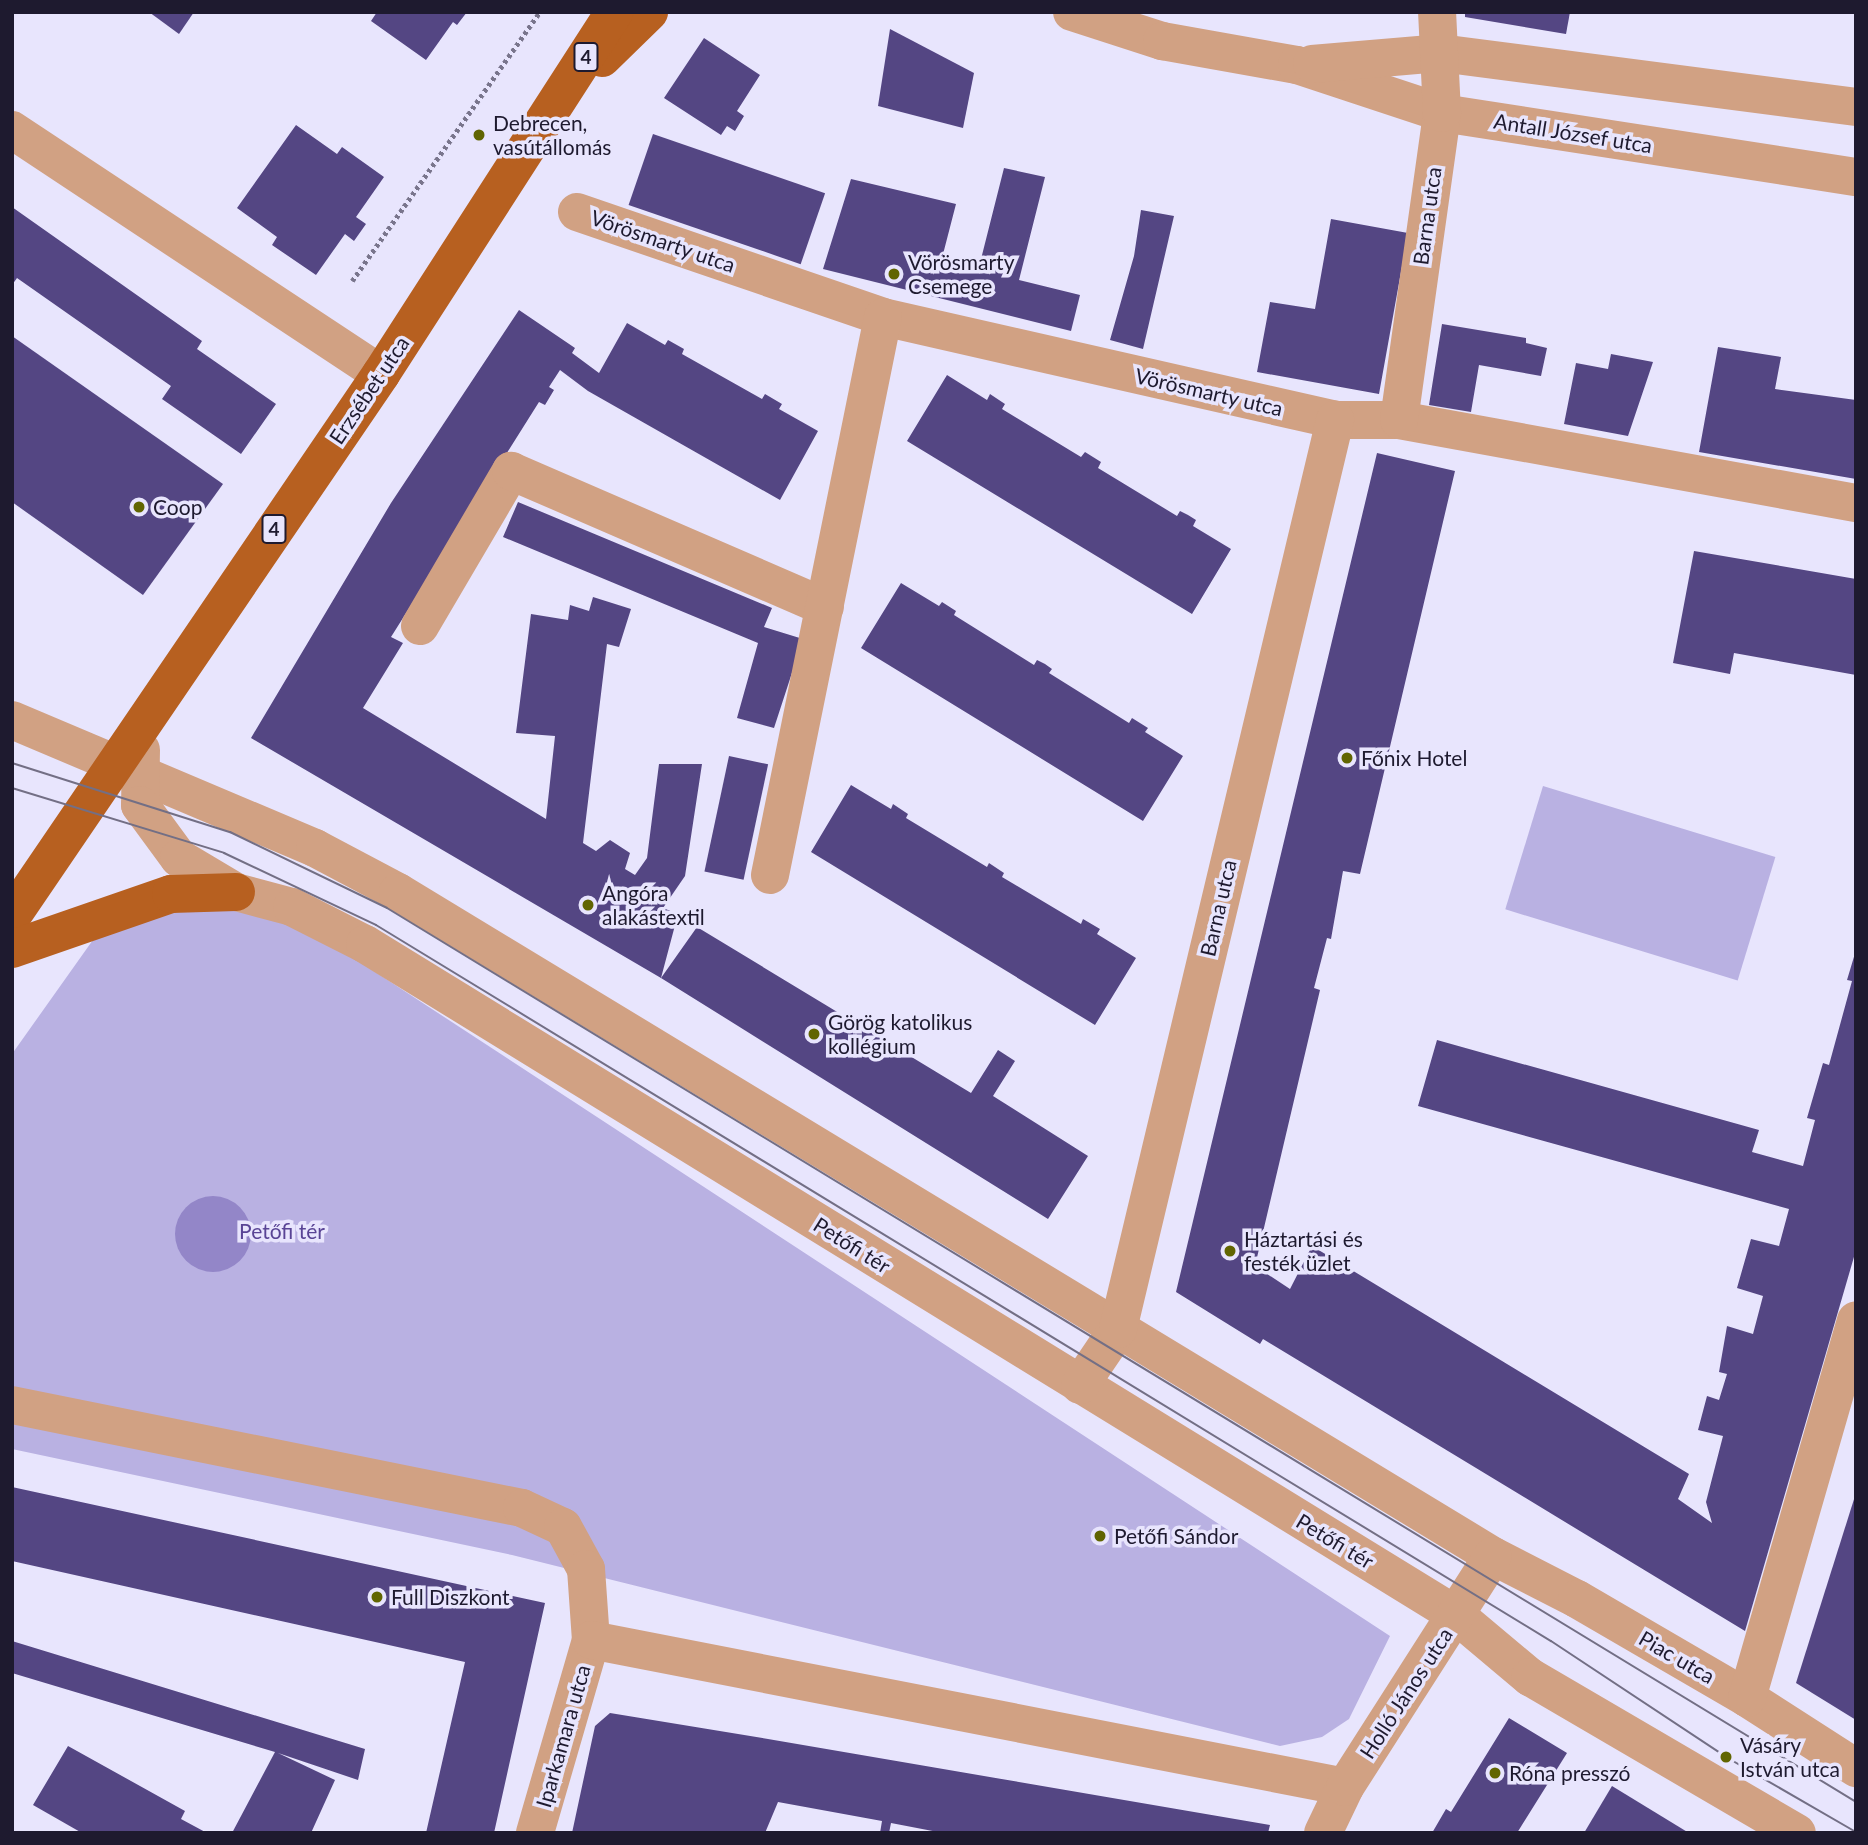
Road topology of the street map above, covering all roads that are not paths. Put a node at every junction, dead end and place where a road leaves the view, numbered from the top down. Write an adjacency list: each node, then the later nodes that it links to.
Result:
1 (614, 12): 7 (main road, Erzsébet utca / 4)
2 (649, 12): 7 (main road)
3 (1072, 12): 6 (street, Antall József utca)
4 (1437, 12): 5 (street, Barna utca)
5 (1440, 53): 6 (street, Antall József utca); 8 (street, Antall József utca); 9 (street, Barna utca)
6 (1297, 65): 9 (street, Antall József utca)
7 (558, 101): 14 (main road, Erzsébet utca / 4)
8 (1856, 107)
9 (1442, 113): 11 (street, Antall József utca); 16 (street, Barna utca)
10 (12, 130): 14 (street)
11 (1856, 177)
12 (577, 212): 13 (street, Vörösmarty utca)
13 (883, 317): 15 (street, Vörösmarty utca); 18 (street)
14 (381, 374): 21 (main road, Erzsébet utca / 4)
15 (1335, 420): 16 (street, Vörösmarty utca); 27 (street, Barna utca)
16 (1399, 420): 17 (street, Vörösmarty utca)
17 (1856, 503)
18 (825, 607): 19 (street); 22 (street)
19 (420, 625)
20 (12, 720): 21 (street)
21 (127, 768): 23 (street, Petőfi tér); 24 (main road, 4); 27 (street)
22 (770, 874)
23 (236, 892): 25 (main road); 28 (street, Petőfi tér)
24 (12, 916)
25 (12, 949)
26 (1856, 1320): 33 (street)
27 (1118, 1329): 28 (street, Barna utca); 30 (street)
28 (1080, 1385): 31 (street, Petőfi tér)
29 (12, 1405): 32 (street)
30 (1493, 1556): 31 (street, Holló János utca); 33 (street, Piac utca)
31 (1456, 1615): 35 (street, Holló János utca); 38 (street)
32 (591, 1640): 35 (street); 36 (street, Iparkamara utca)
33 (1747, 1698): 34 (street, Piac utca)
34 (1856, 1768)
35 (1345, 1787): 37 (street, Holló János utca)
36 (535, 1833)
37 (1324, 1833)
38 (1797, 1833)

